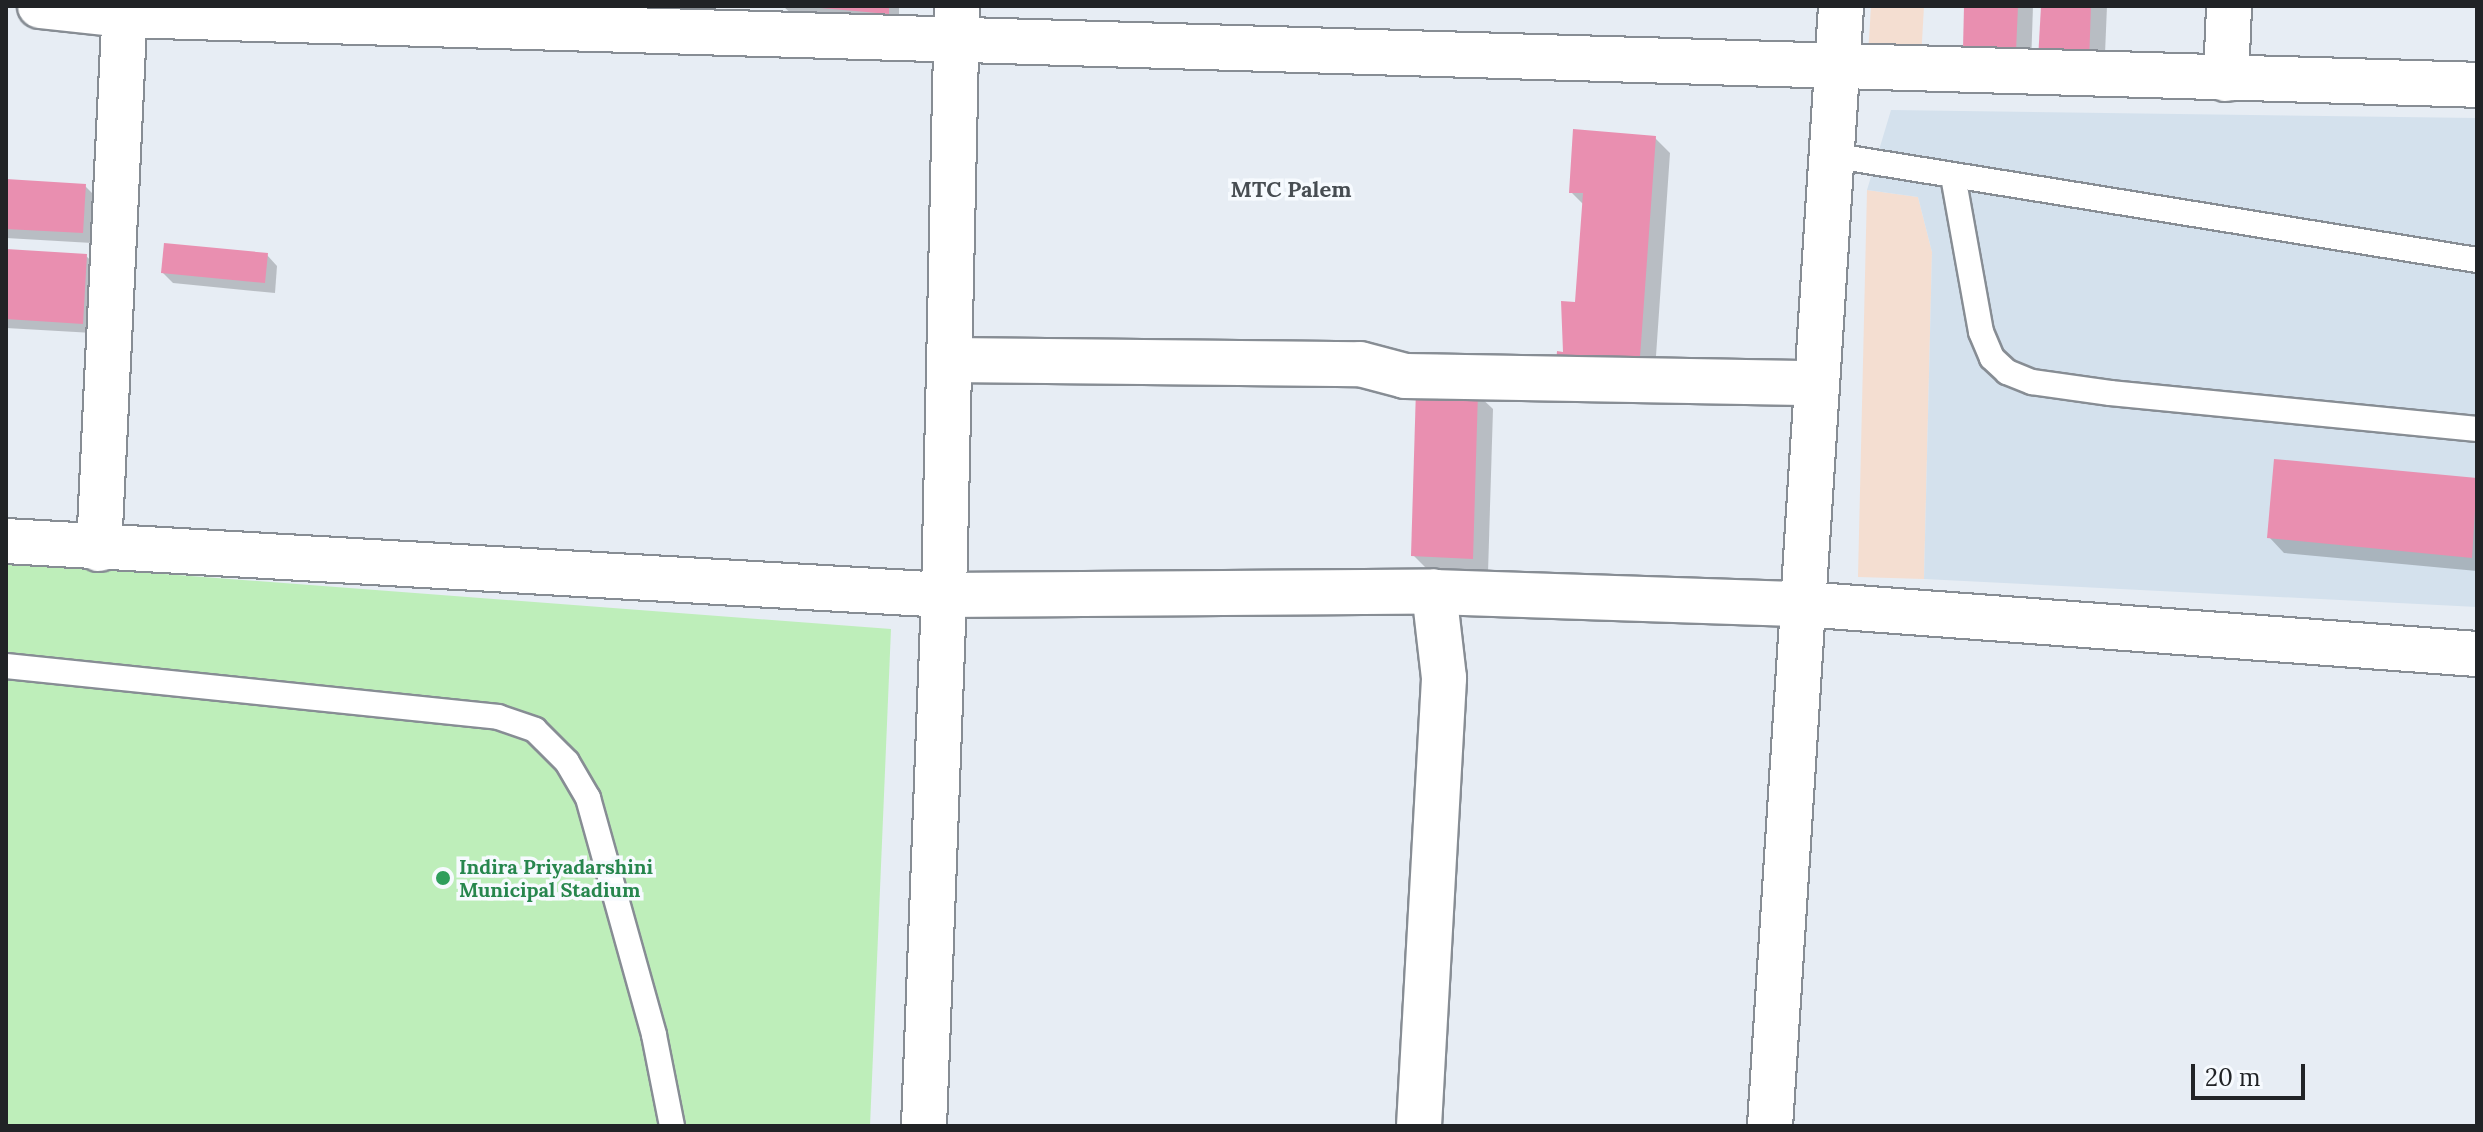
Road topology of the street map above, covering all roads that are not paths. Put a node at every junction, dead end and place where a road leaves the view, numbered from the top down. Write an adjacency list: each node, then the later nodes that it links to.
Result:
1 (40, 6): 4 (street)
2 (1841, 6): 6 (street)
3 (2229, 6): 7 (street)
4 (124, 10): 5 (street); 16 (street)
5 (958, 23): 6 (street); 12 (street)
6 (1835, 67): 7 (street); 9 (street)
7 (2226, 79): 8 (street)
8 (2477, 85)
9 (1830, 155): 10 (lane); 13 (street)
10 (1953, 176): 11 (lane); 14 (lane)
11 (2477, 260)
12 (950, 360): 13 (street); 18 (street)
13 (1816, 383): 19 (street)
14 (2477, 429)
15 (6, 541): 16 (street)
16 (99, 549): 18 (street)
17 (1434, 592): 18 (street); 19 (street); 24 (street)
18 (944, 595): 23 (street)
19 (1802, 604): 20 (street); 25 (street)
20 (2477, 654)
21 (6, 666): 22 (lane)
22 (672, 1126)
23 (924, 1126)
24 (1419, 1126)
25 (1770, 1126)

